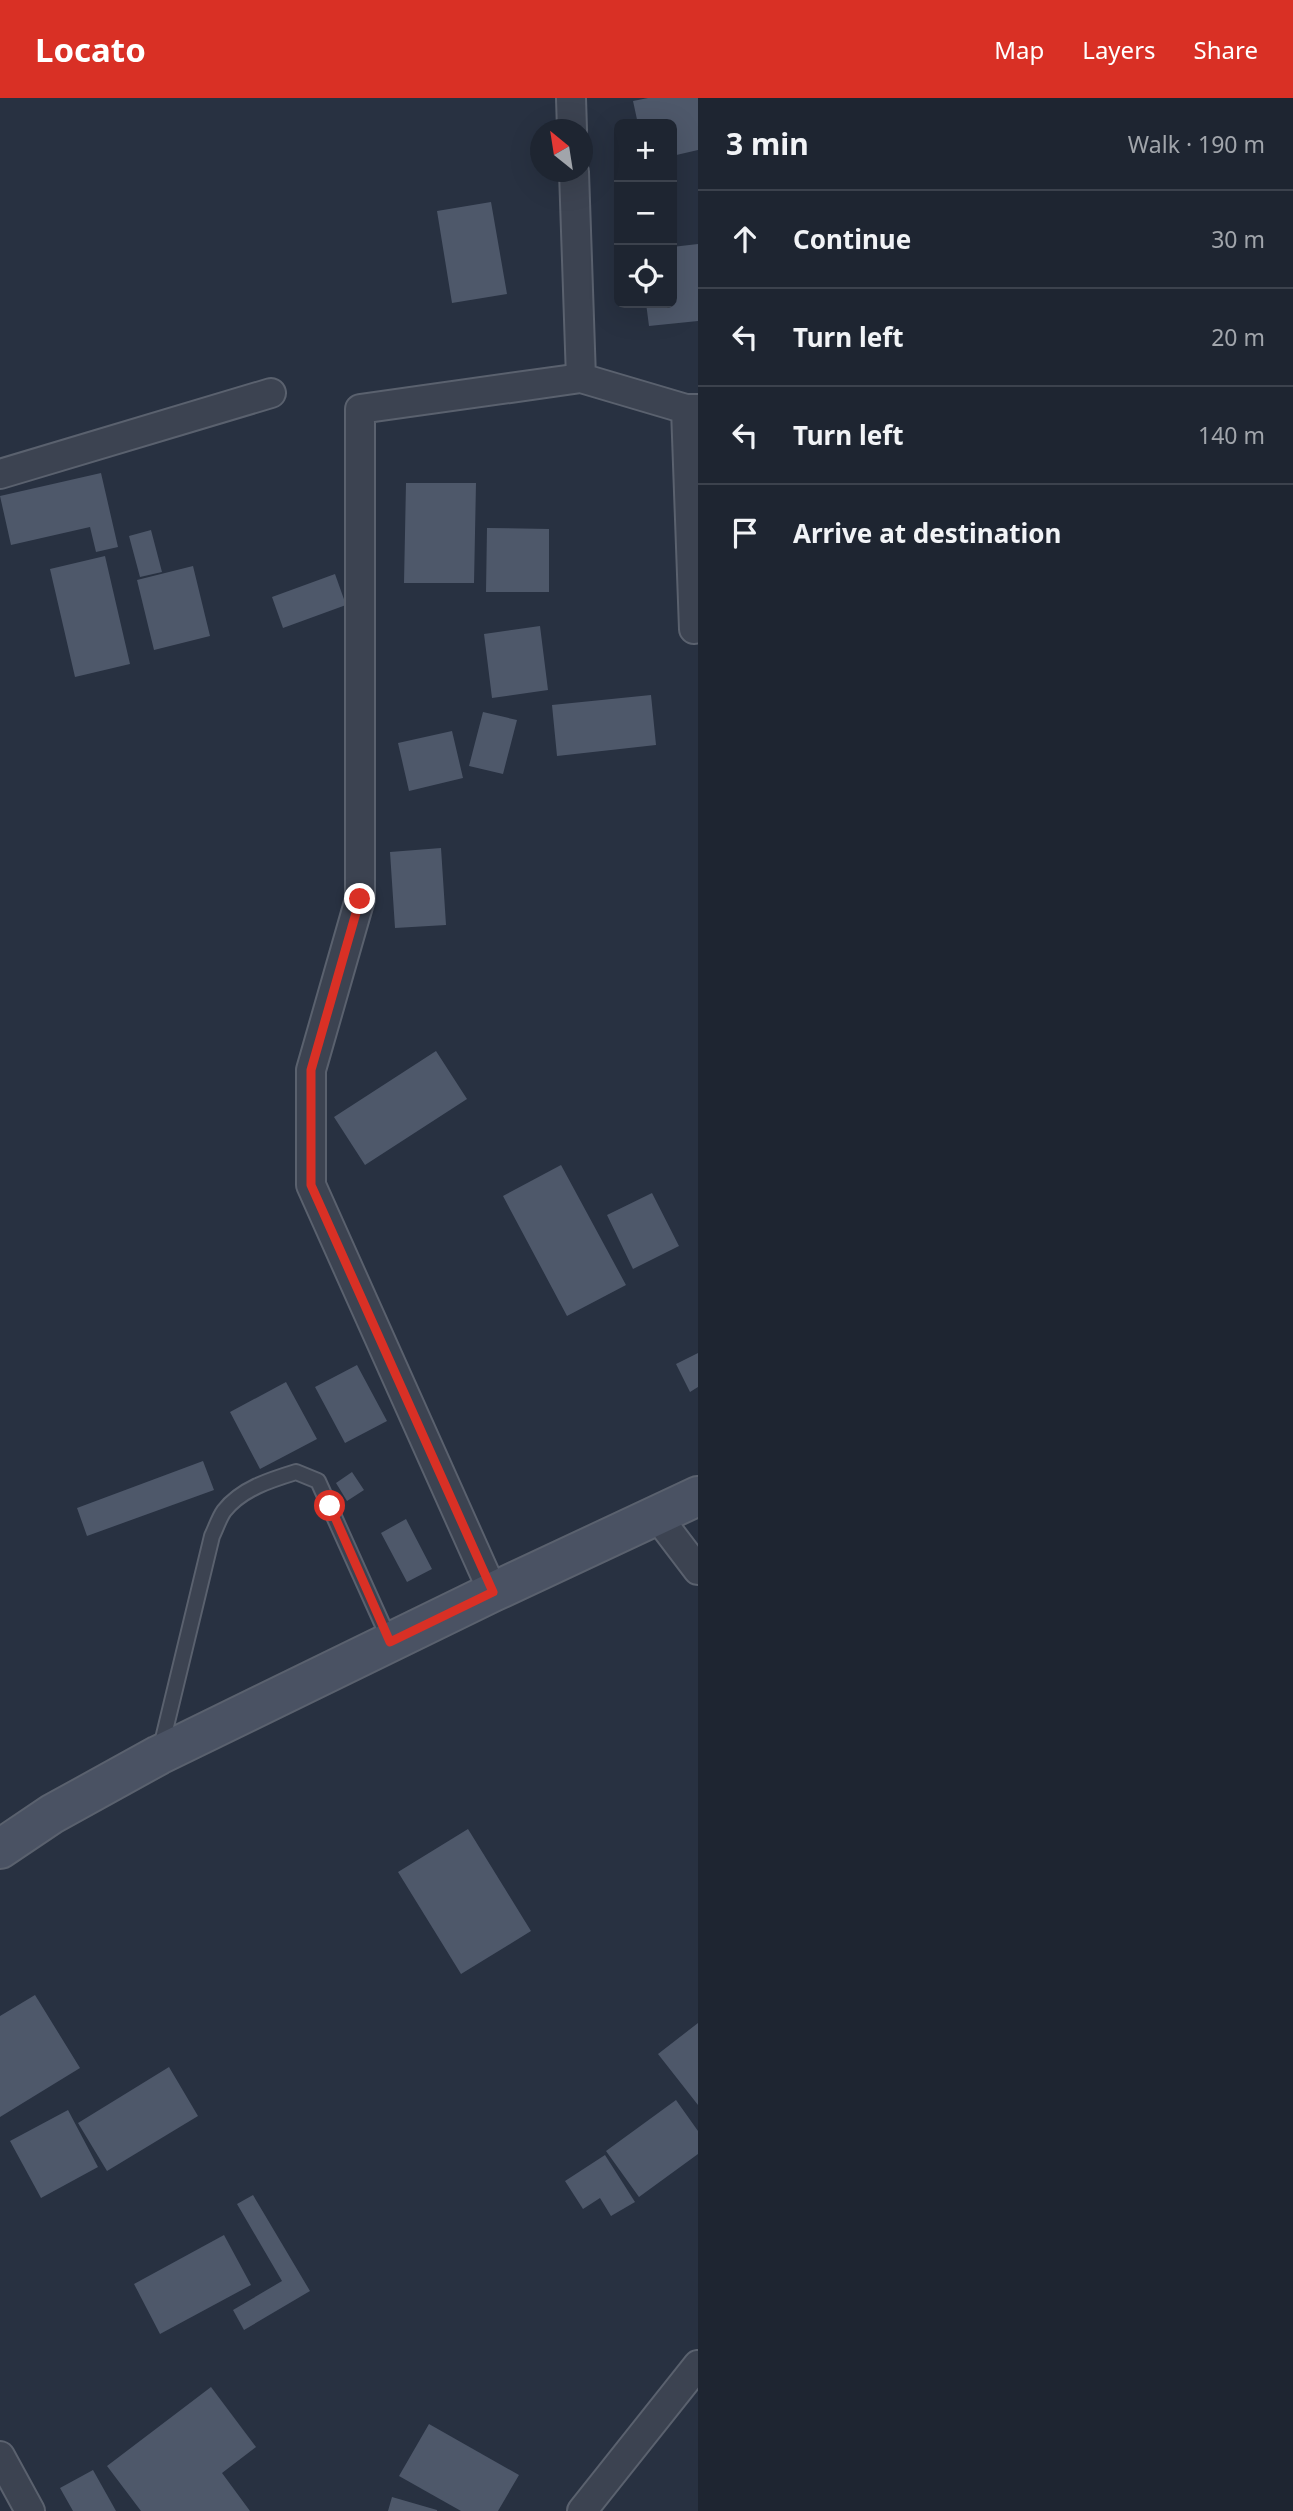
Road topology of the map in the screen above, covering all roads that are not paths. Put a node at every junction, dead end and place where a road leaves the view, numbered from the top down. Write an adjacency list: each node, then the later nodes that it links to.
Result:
1 (571, 98): 2 (street)
2 (572, 119)
3 (574, 182): 4 (street)
4 (581, 378): 6 (street); 12 (street)
5 (271, 394): 7 (street)
6 (692, 409): 8 (street)
7 (0, 474)
8 (694, 629)
9 (698, 1496): 10 (main road)
10 (657, 1516): 11 (street); 12 (main road)
11 (698, 1570)
12 (493, 1592): 13 (main road)
13 (390, 1642): 14 (main road); 14 (lane)
14 (159, 1755): 15 (main road)
15 (0, 1849)
16 (698, 2365): 19 (street)
17 (0, 2456): 18 (street)
18 (30, 2511)
19 (582, 2511)

